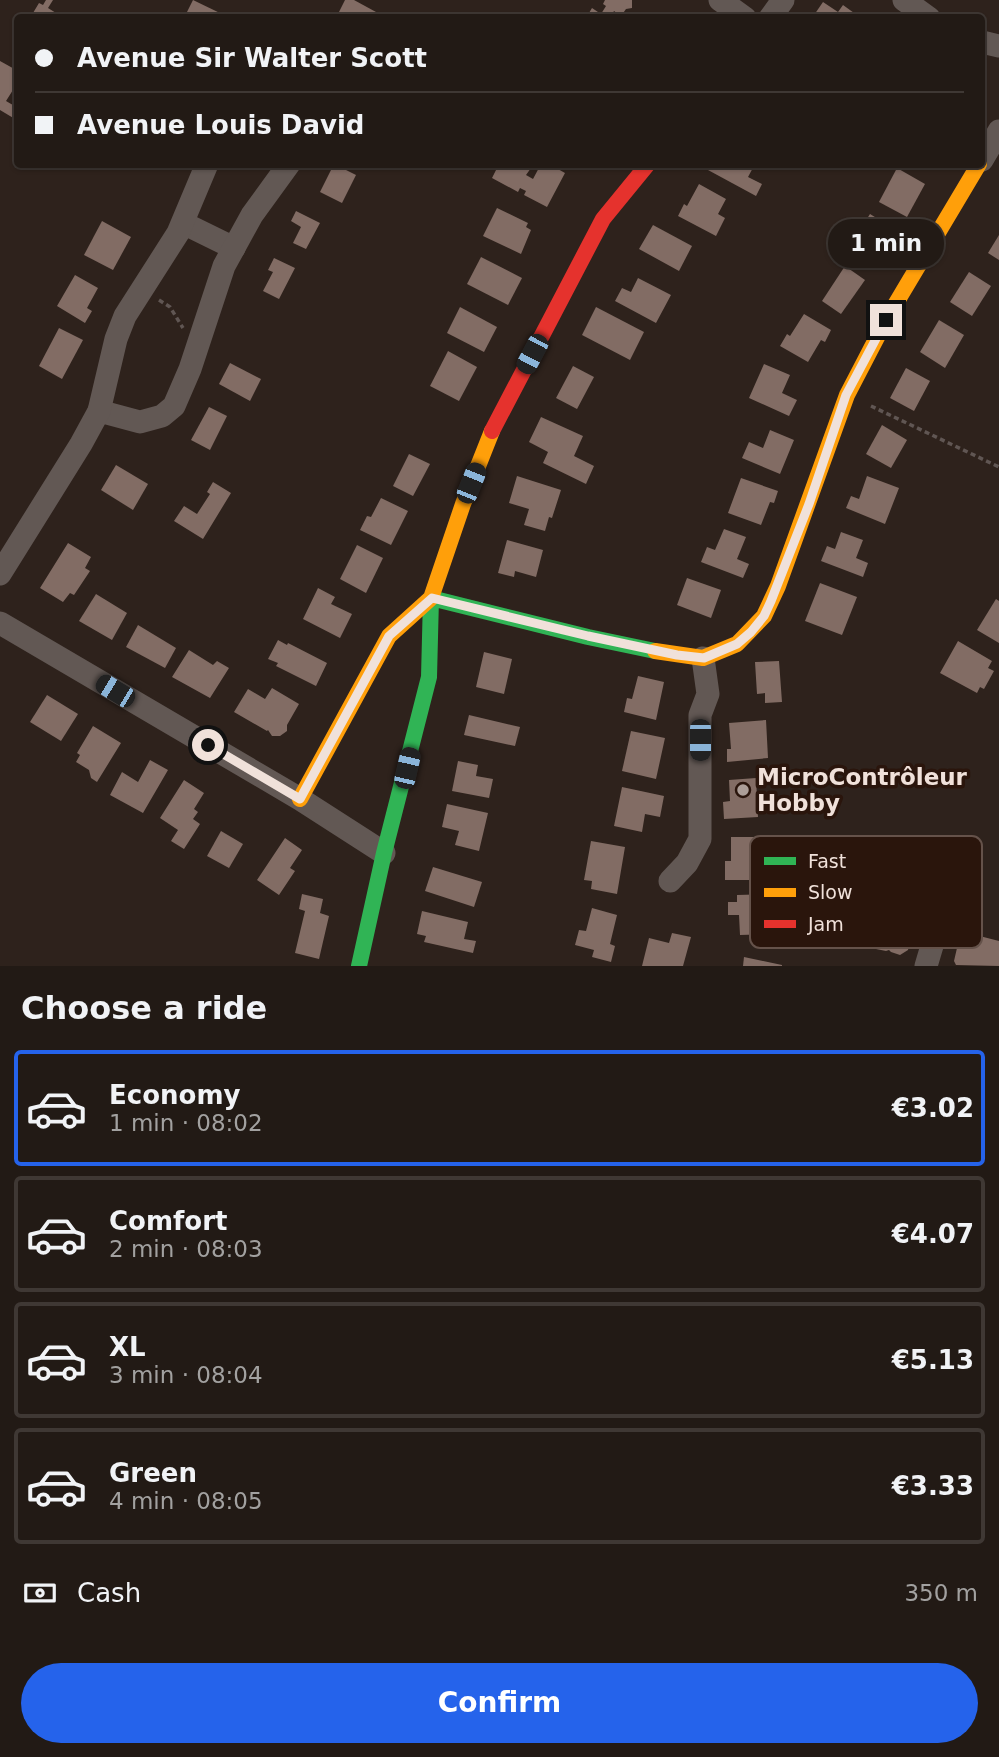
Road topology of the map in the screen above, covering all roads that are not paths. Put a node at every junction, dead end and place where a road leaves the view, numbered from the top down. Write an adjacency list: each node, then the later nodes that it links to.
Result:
1 (720, 0): 3 (street)
2 (904, 0): 4 (street)
3 (739, 14)
4 (923, 14)
5 (999, 131): 6 (street)
6 (985, 155)
7 (205, 168): 11 (street)
8 (286, 168): 12 (street)
9 (645, 168): 15 (street)
10 (977, 168): 17 (street)
11 (183, 223): 12 (street); 13 (street)
12 (234, 248): 13 (street)
13 (99, 411): 14 (street)
14 (0, 574)
15 (432, 598): 17 (street); 18 (street); 19 (street)
16 (0, 623): 18 (street)
17 (704, 658): 20 (street)
18 (300, 799): 19 (street)
19 (384, 853): 22 (street)
20 (670, 881)
21 (931, 948): 23 (street)
22 (359, 966)
23 (926, 966)

